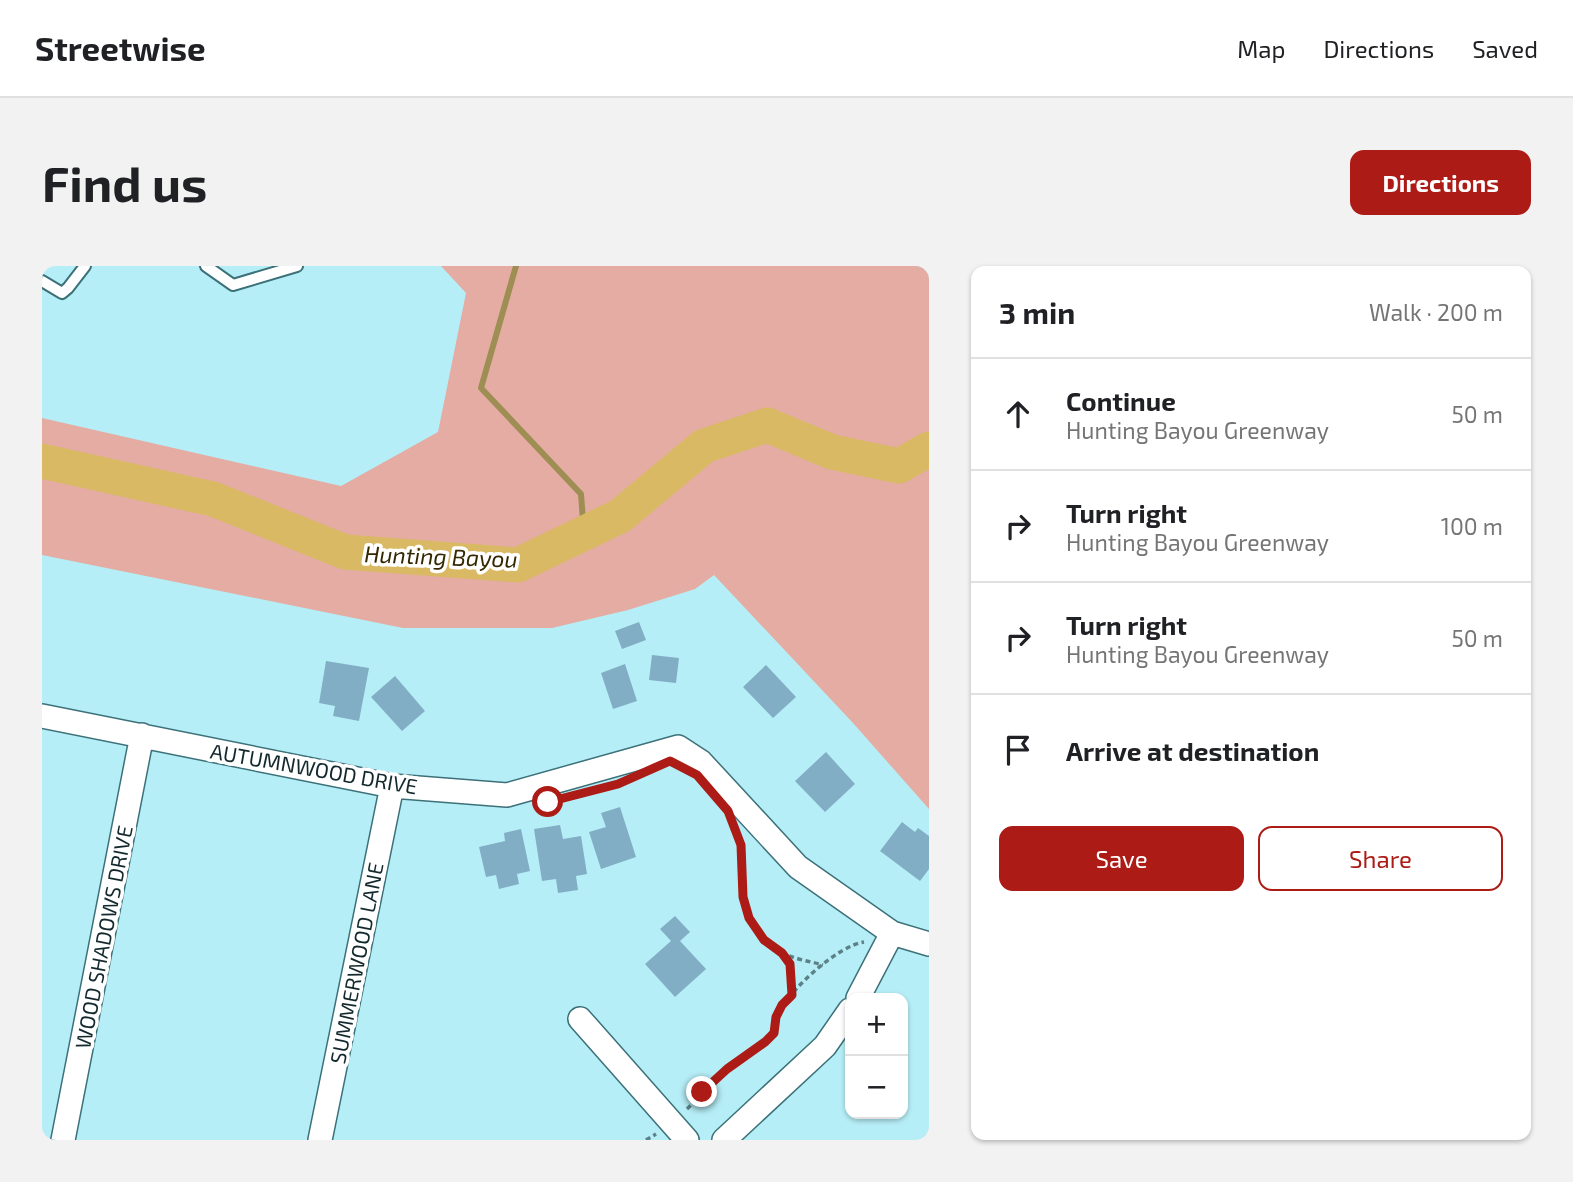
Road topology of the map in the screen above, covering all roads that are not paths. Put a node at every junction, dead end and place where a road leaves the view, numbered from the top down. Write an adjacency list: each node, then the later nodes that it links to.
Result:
1 (85, 266): 4 (lane)
2 (206, 266): 3 (lane)
3 (297, 266)
4 (42, 281)
5 (42, 716): 6 (street, AUTUMNWOOD DRIVE)
6 (142, 735): 7 (street, AUTUMNWOOD DRIVE); 13 (street, WOOD SHADOWS DRIVE)
7 (392, 786): 8 (street, AUTUMNWOOD DRIVE); 14 (street, SUMMERWOOD LANE)
8 (890, 938): 9 (street, AUTUMNWOOD DRIVE); 10 (street)
9 (929, 944)
10 (861, 993)
11 (845, 1017): 16 (street)
12 (580, 1019): 15 (street)
13 (63, 1140)
14 (320, 1140)
15 (687, 1140)
16 (724, 1140)

